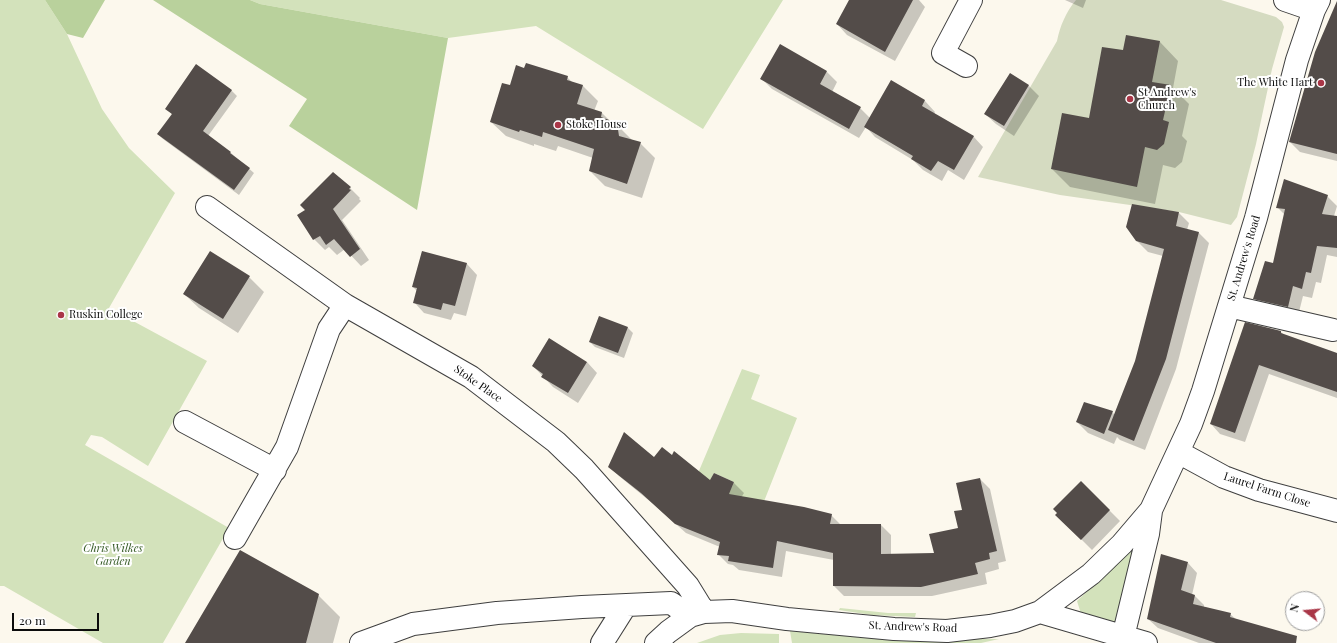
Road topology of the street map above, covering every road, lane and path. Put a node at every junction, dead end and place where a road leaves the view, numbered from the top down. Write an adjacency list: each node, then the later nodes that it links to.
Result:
1 (971, 0): 4 (street)
2 (1286, 0): 3 (street)
3 (1317, 5): 7 (street, St. Andrew's Road)
4 (966, 66)
5 (207, 207): 6 (street, Stoke Place)
6 (346, 305): 11 (street); 17 (street, Stoke Place)
7 (1230, 306): 8 (street); 10 (street, St. Andrew's Road)
8 (1334, 330)
9 (185, 422): 11 (street)
10 (1178, 452): 12 (street, St. Andrew's Road); 13 (street, Laurel Farm Close)
11 (275, 470): 14 (street)
12 (1151, 510): 16 (street, St. Andrew's Road); 18 (street, St. Andrew's Road)
13 (1337, 511)
14 (235, 538)
15 (626, 605): 17 (street); 19 (street); 20 (street)
16 (1040, 612): 17 (street, St. Andrew's Road); 18 (street)
17 (697, 614): 21 (street)
18 (1123, 637): 22 (street)
19 (361, 643)
20 (602, 643)
21 (656, 643)
22 (1146, 643)

